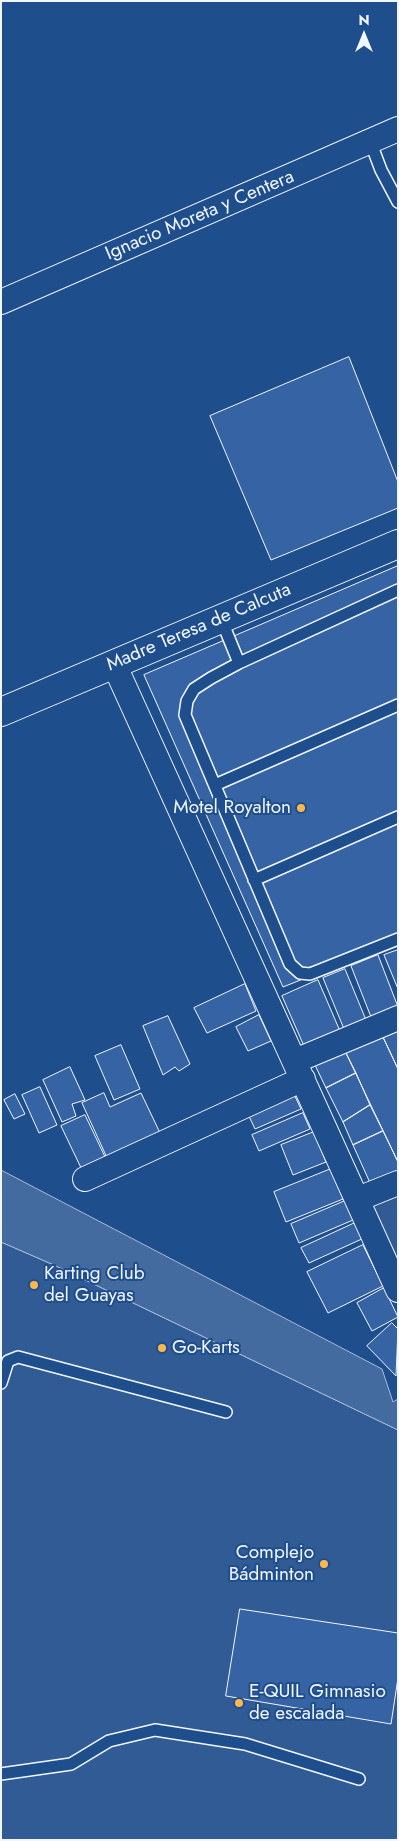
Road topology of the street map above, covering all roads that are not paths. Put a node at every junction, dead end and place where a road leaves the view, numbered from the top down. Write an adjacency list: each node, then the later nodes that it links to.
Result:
1 (398, 129): 2 (street, Ignacio Moreta y Centera)
2 (370, 141): 3 (lane); 4 (street, Ignacio Moreta y Centera)
3 (398, 202)
4 (1, 302)
5 (398, 544): 7 (street, Madre Teresa de Calcuta)
6 (398, 590): 8 (lane)
7 (221, 619): 8 (lane); 9 (street, Madre Teresa de Calcuta)
8 (239, 663): 12 (lane)
9 (114, 664): 11 (street, Madre Teresa de Calcuta); 17 (street)
10 (398, 705): 12 (lane)
11 (1, 712)
12 (215, 785): 14 (lane)
13 (398, 818): 14 (lane)
14 (254, 880): 15 (lane)
15 (398, 939)
16 (398, 1018): 17 (street)
17 (299, 1070): 18 (street); 20 (street)
18 (85, 1179)
19 (398, 1183): 20 (street)
20 (358, 1199): 21 (street)
21 (398, 1289)
22 (1, 1383): 23 (lane)
23 (226, 1412)
24 (1, 1774): 25 (lane)
25 (360, 1779)

